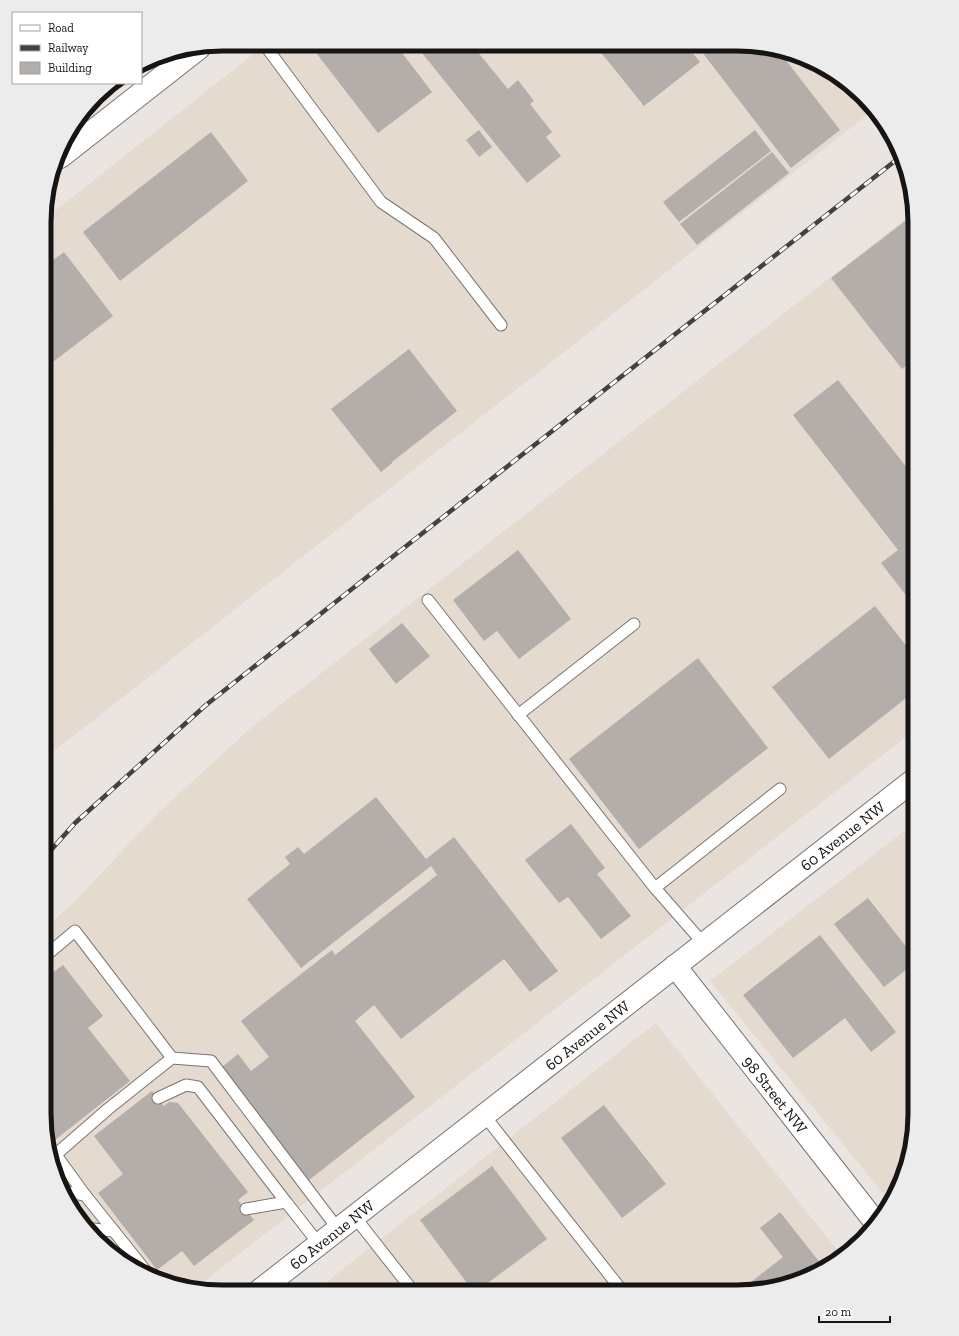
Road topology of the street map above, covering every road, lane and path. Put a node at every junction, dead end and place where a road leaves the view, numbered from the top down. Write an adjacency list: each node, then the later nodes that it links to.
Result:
1 (269, 51): 4 (lane)
2 (192, 53): 3 (street)
3 (67, 152)
4 (501, 325)
5 (428, 600): 7 (lane)
6 (634, 624): 7 (lane)
7 (518, 715): 10 (lane)
8 (908, 784): 11 (street, 60 Avenue NW)
9 (780, 789): 10 (lane)
10 (655, 888): 11 (lane)
11 (703, 943): 13 (street, 60 Avenue NW)
12 (51, 951): 14 (lane)
13 (674, 966): 16 (street, 60 Avenue NW); 23 (street, 98 Street NW)
14 (172, 1058): 17 (lane); 24 (lane)
15 (158, 1098): 21 (lane)
16 (484, 1115): 24 (street, 60 Avenue NW); 31 (lane)
17 (56, 1154)
18 (57, 1157): 20 (lane)
19 (71, 1193): 20 (lane)
20 (85, 1195): 26 (lane)
21 (286, 1202): 22 (lane); 27 (lane)
22 (246, 1209)
23 (873, 1219)
24 (346, 1222): 27 (street, 60 Avenue NW); 30 (lane)
25 (96, 1229): 26 (lane)
26 (114, 1231): 28 (lane)
27 (319, 1244): 29 (street, 60 Avenue NW)
28 (137, 1262)
29 (267, 1285)
30 (407, 1285)
31 (618, 1285)

